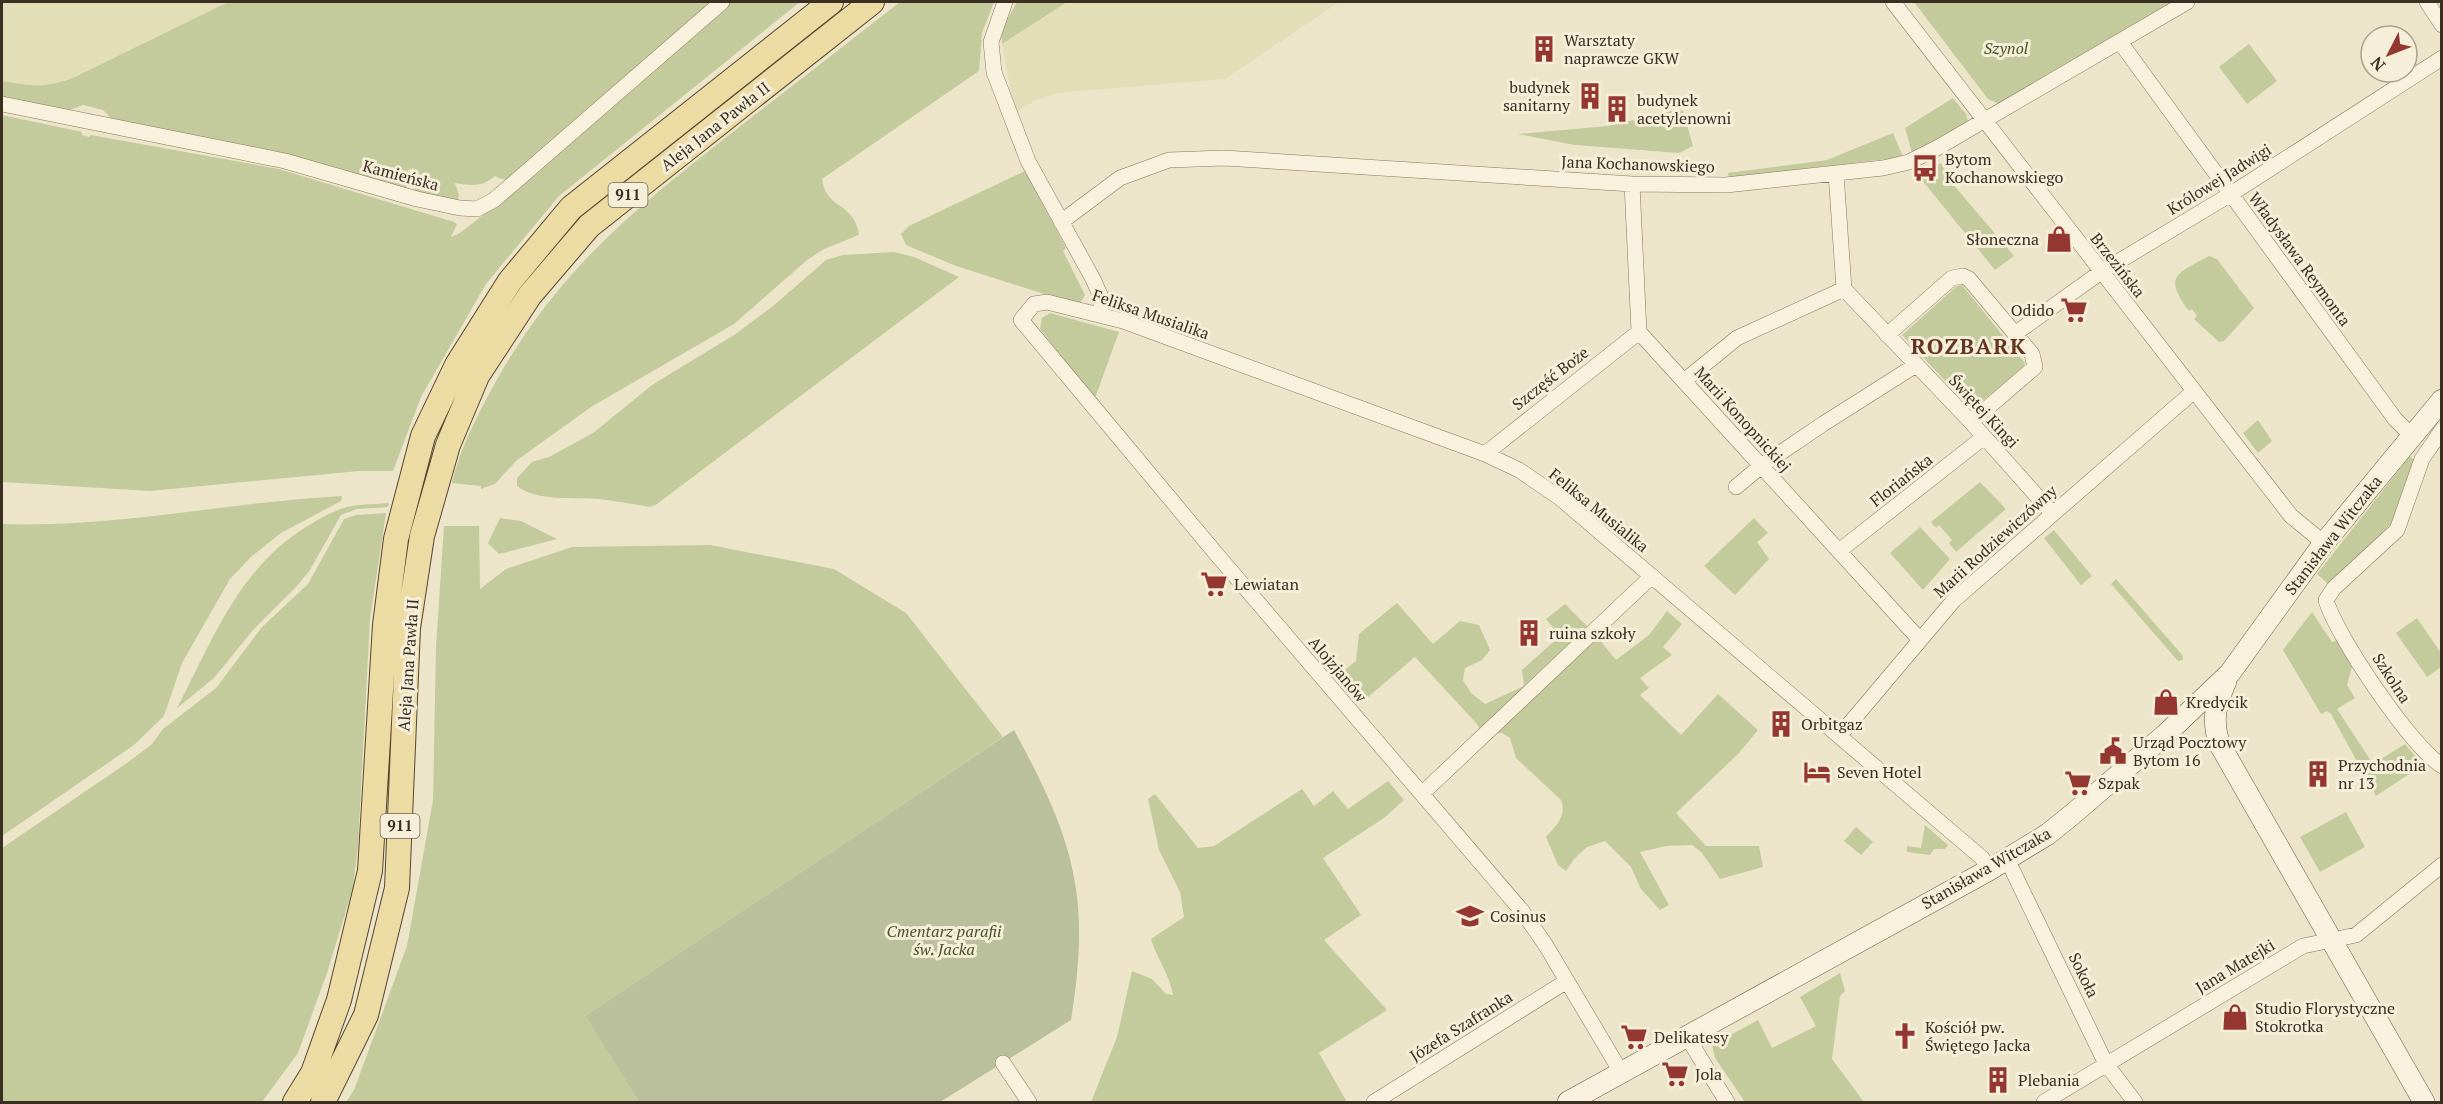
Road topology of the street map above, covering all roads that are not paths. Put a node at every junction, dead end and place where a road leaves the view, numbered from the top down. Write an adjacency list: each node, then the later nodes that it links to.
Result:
1 (722, 2): 11 (street, Kamieńska)
2 (831, 2): 52 (main road, Aleja Jana Pawła II / 911)
3 (872, 2): 53 (main road, Aleja Jana Pawła II / 911)
4 (1005, 2): 16 (street)
5 (1893, 2): 12 (street, Brzezińska)
6 (2187, 2): 9 (street, Jana Kochanowskiego)
7 (2427, 2): 8 (street)
8 (2442, 25)
9 (2120, 42): 12 (street, Jana Kochanowskiego); 15 (street, Władysława Reymonta)
10 (2442, 58): 15 (street, Królowej Jadwigi)
11 (2, 104)
12 (1984, 121): 13 (street, Jana Kochanowskiego); 17 (street, Brzezińska)
13 (1836, 173): 14 (street, Jana Kochanowskiego); 18 (street)
14 (1632, 183): 16 (street, Jana Kochanowskiego); 21 (street)
15 (2231, 194): 17 (street, Królowej Jadwigi); 30 (street, Władysława Reymonta)
16 (1061, 222): 20 (street)
17 (2101, 272): 22 (street, Królowej Jadwigi); 26 (street, Brzezińska)
18 (1844, 289): 23 (street, Świętej Kingi); 25 (street)
19 (1034, 304): 20 (street, Feliksa Musialika); 47 (street, Alojzjanów)
20 (1101, 314): 32 (street, Feliksa Musialika)
21 (1639, 332): 25 (street, Marii Konopnickiej); 32 (street, Szczęść Boże)
22 (2016, 333): 23 (street); 28 (street)
23 (1887, 335): 24 (street, Świętej Kingi)
24 (1916, 365): 28 (street, Świętej Kingi); 33 (street)
25 (1684, 381): 33 (street, Marii Konopnickiej)
26 (2193, 392): 35 (street, Marii Rodziewiczówny); 36 (street, Brzezińska)
27 (2442, 400): 30 (main road, Stanisława Witczaka)
28 (1971, 422): 31 (street, Świętej Kingi)
29 (2442, 430): 42 (street, Szkolna)
30 (2412, 436): 36 (main road, Stanisława Witczaka)
31 (1984, 437): 35 (street, Świętej Kingi); 37 (street, Floriańska)
32 (1485, 454): 38 (street, Feliksa Musialika)
33 (1761, 466): 34 (street); 37 (street, Marii Konopnickiej)
34 (1736, 487)
35 (2052, 513): 39 (street, Marii Rodziewiczówny)
36 (2324, 543): 40 (main road, Stanisława Witczaka)
37 (1839, 551): 39 (street, Marii Konopnickiej)
38 (1652, 576): 41 (street, Feliksa Musialika); 43 (street)
39 (1920, 640): 41 (street, Marii Rodziewiczówny)
40 (2230, 673): 44 (main road, Stanisława Witczaka); 46 (main road)
41 (1840, 735): 44 (street, Feliksa Musialika)
42 (2442, 766)
43 (1428, 788)
44 (1998, 864): 48 (main road, Stanisława Witczaka); 50 (street, Sokoła)
45 (2442, 865): 46 (street, Jana Matejki)
46 (2332, 940): 50 (street, Jana Matejki); 60 (main road)
47 (1567, 981): 51 (street, Alojzjanów); 55 (street, Józefa Szafranka)
48 (1686, 1035): 51 (main road, Stanisława Witczaka); 57 (street)
49 (1003, 1063): 54 (street)
50 (2106, 1064): 58 (street, Jana Matejki); 59 (street, Sokoła)
51 (1621, 1072): 56 (main road, Stanisława Witczaka)
52 (295, 1102)
53 (323, 1102)
54 (1029, 1102)
55 (1374, 1102)
56 (1568, 1102)
57 (1727, 1102)
58 (2044, 1102)
59 (2135, 1102)
60 (2424, 1102)

